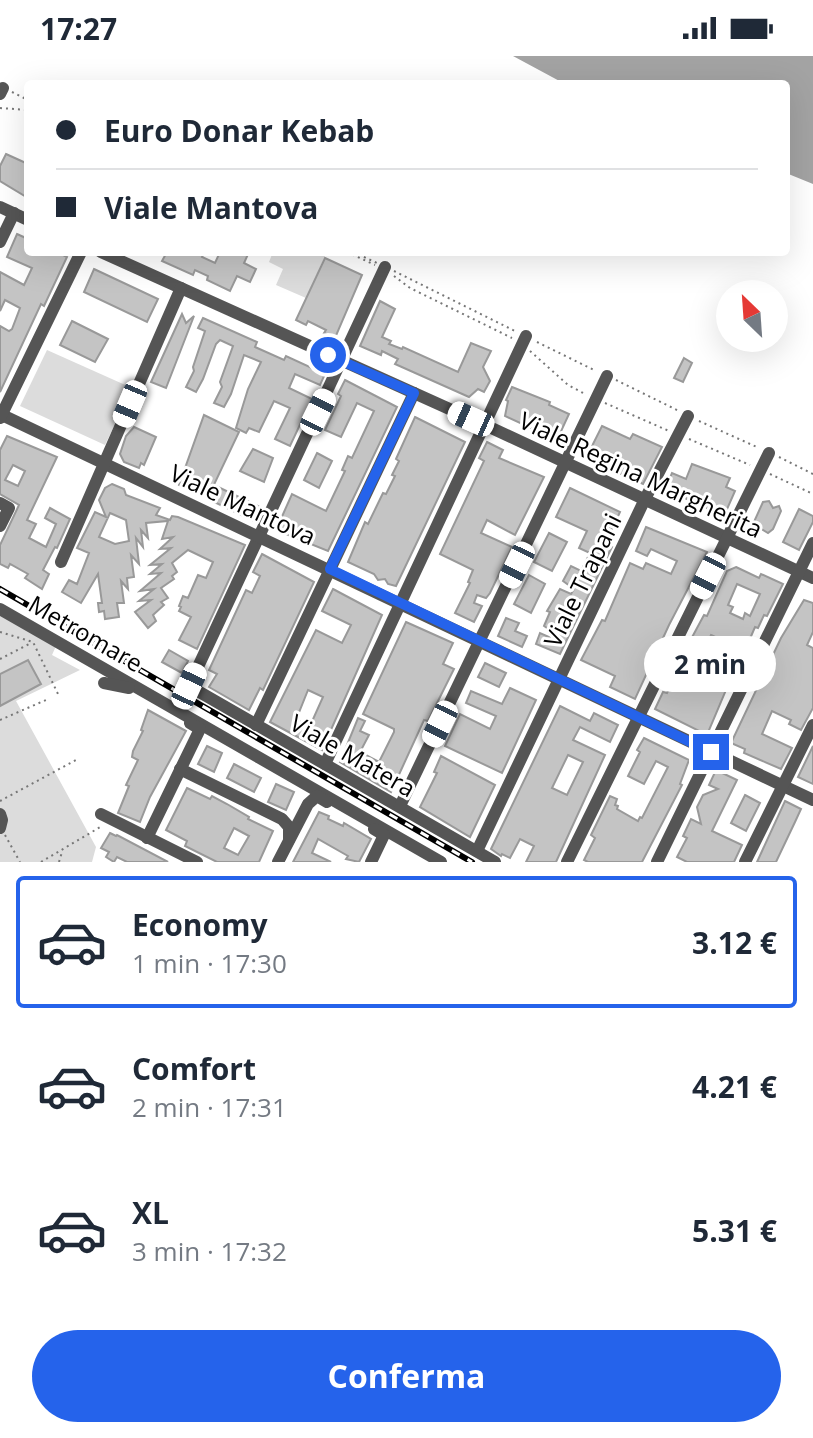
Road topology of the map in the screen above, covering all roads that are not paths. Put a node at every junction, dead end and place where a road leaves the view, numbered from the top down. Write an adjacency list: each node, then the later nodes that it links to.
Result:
1 (0, 207): 2 (street)
2 (14, 213): 3 (street); 4 (street)
3 (24, 218)
4 (0, 242)
5 (79, 256): 13 (street)
6 (110, 256): 8 (street, Viale Regina Margherita)
7 (384, 268): 10 (street)
8 (181, 288): 10 (street, Viale Regina Margherita); 17 (street)
9 (524, 340): 15 (street)
10 (342, 362): 12 (street, Viale Regina Margherita); 22 (street)
11 (607, 376): 18 (street)
12 (414, 393): 15 (street, Viale Regina Margherita); 26 (street)
13 (1, 415): 17 (street, Viale Mantova)
14 (688, 416): 19 (street, Viale Trapani)
15 (485, 425): 18 (street, Viale Regina Margherita); 29 (street)
16 (769, 453): 23 (street)
17 (105, 463): 22 (street, Viale Mantova); 25 (street)
18 (566, 463): 19 (street, Viale Regina Margherita); 31 (street)
19 (645, 499): 23 (street, Viale Regina Margherita); 32 (street, Viale Trapani)
20 (0, 503): 21 (street)
21 (0, 526)
22 (258, 536): 26 (street, Viale Mantova); 35 (street, Viale Matera)
23 (727, 539): 27 (street, Viale Regina Margherita); 34 (street)
24 (813, 543): 27 (street)
25 (61, 562)
26 (330, 569): 29 (street, Viale Mantova); 35 (street)
27 (799, 572): 28 (street, Viale Regina Margherita); 37 (street)
28 (813, 578)
29 (400, 603): 31 (street, Viale Mantova); 38 (street)
30 (0, 609): 50 (street, Metromare)
31 (480, 641): 32 (street, Viale Mantova); 42 (street)
32 (559, 679): 34 (street, Viale Mantova); 46 (street, Viale Trapani)
33 (104, 683): 39 (street)
34 (639, 717): 37 (street, Viale Mantova); 52 (street)
35 (256, 725): 38 (street, Viale Matera)
36 (813, 725): 40 (street)
37 (711, 752): 40 (street, Viale Mantova); 53 (street)
38 (325, 764): 42 (street, Viale Matera)
39 (180, 769): 44 (street); 45 (street)
40 (783, 786): 41 (street, Viale Mantova); 54 (street)
41 (813, 800)
42 (400, 806): 46 (street, Viale Matera)
43 (103, 815): 44 (street)
44 (147, 838): 47 (street)
45 (289, 840): 48 (street); 49 (street)
46 (477, 851): 51 (street, Viale Matera)
47 (197, 862)
48 (278, 862)
49 (371, 862)
50 (441, 862)
51 (495, 862)
52 (567, 862)
53 (657, 862)
54 (745, 862)

